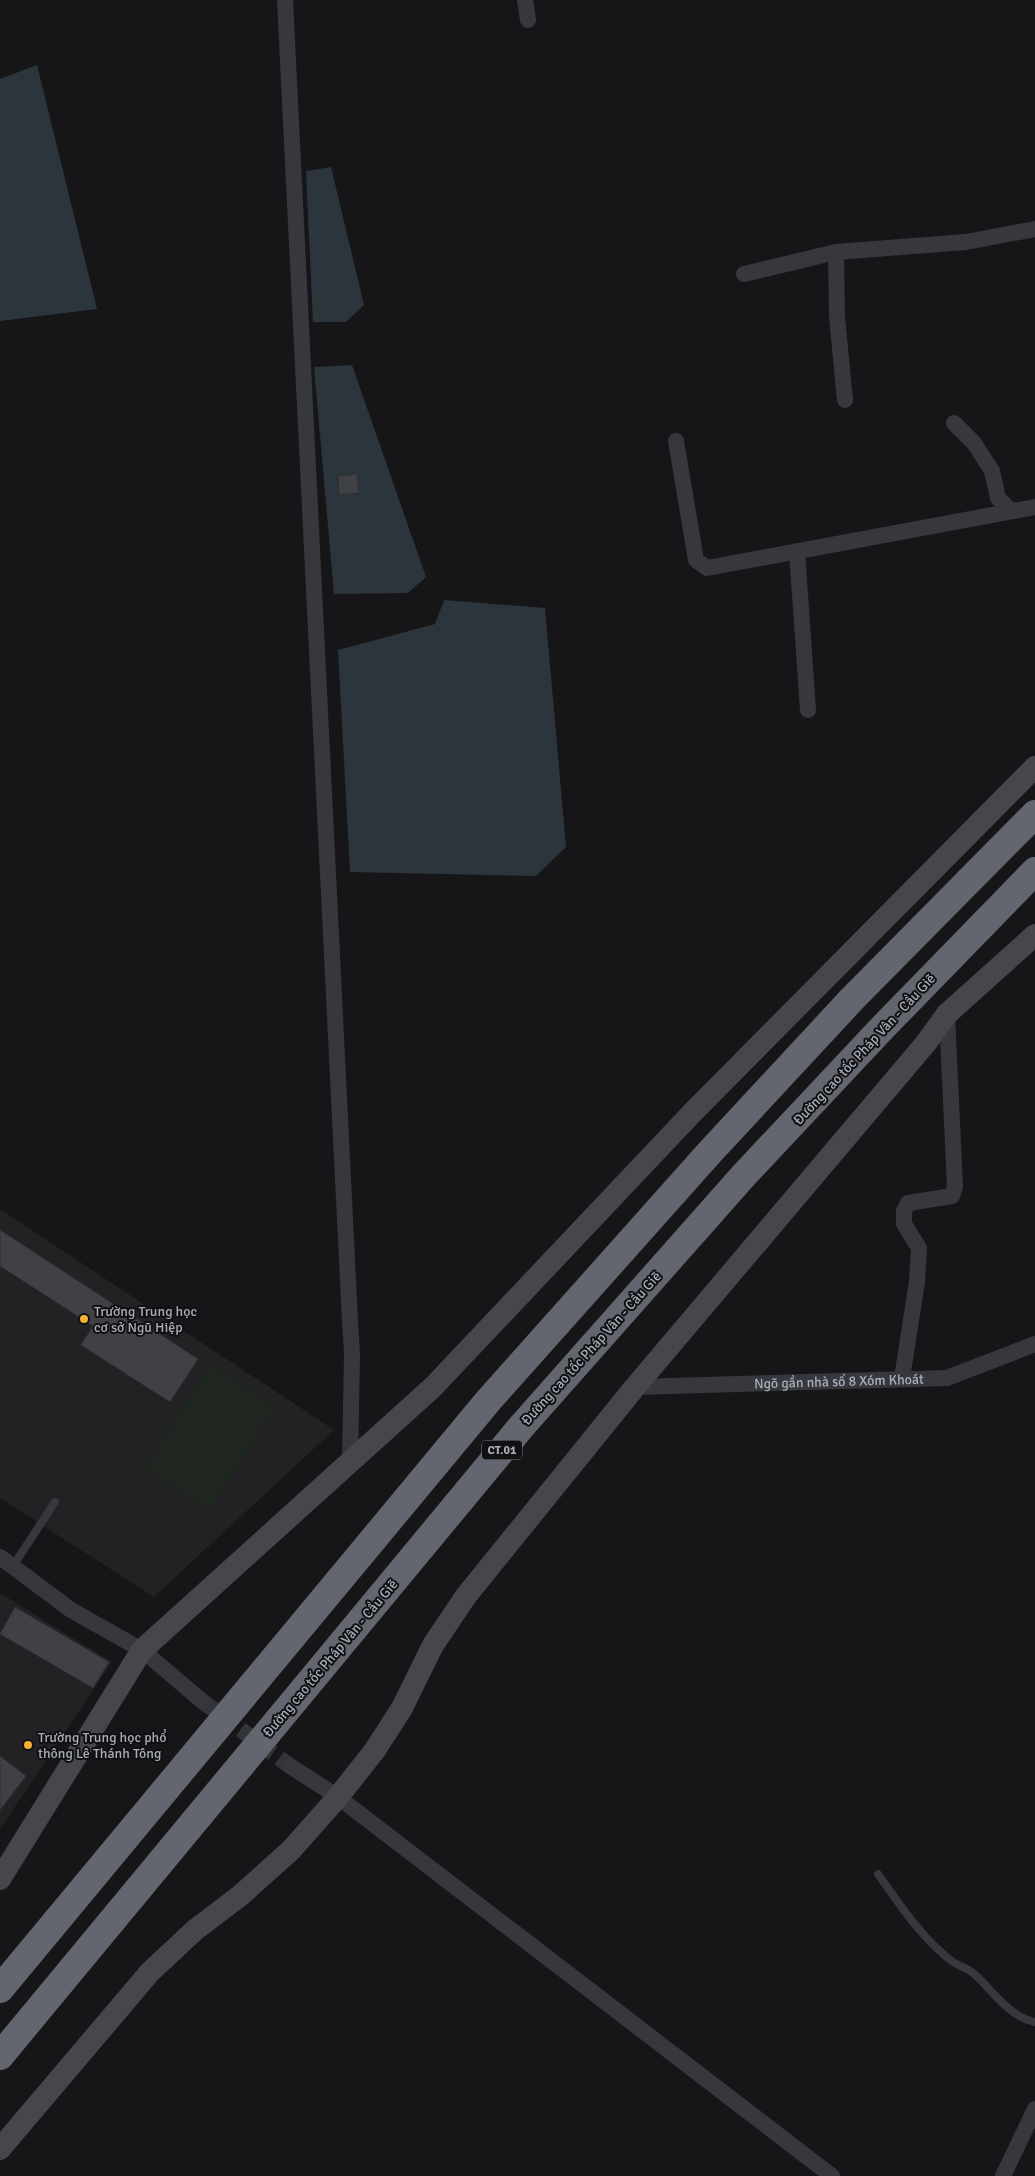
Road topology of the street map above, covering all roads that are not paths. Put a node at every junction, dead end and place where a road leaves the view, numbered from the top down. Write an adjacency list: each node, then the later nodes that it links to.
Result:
1 (286, 0): 22 (street)
2 (525, 0): 3 (street)
3 (528, 20)
4 (1035, 229): 5 (street)
5 (836, 252): 6 (street); 7 (street)
6 (744, 274)
7 (845, 400)
8 (954, 423): 11 (street)
9 (676, 440): 12 (street)
10 (1035, 508): 11 (street)
11 (1011, 511): 12 (street)
12 (797, 551): 13 (street)
13 (808, 710)
14 (1035, 767): 22 (street)
15 (1035, 814): 31 (highway)
16 (1035, 871): 33 (highway, Đường cao tốc Pháp Vân - Cầu Giẽ / CT.01)
17 (1035, 936): 18 (street)
18 (948, 1014): 20 (street); 21 (street)
19 (1035, 1344): 20 (street, Ngõ gần nhà số 8 Xóm Khoát)
20 (902, 1378): 21 (street, Ngõ gần nhà số 8 Xóm Khoát)
21 (635, 1387): 28 (street)
22 (350, 1463): 25 (street)
23 (55, 1502): 24 (lane)
24 (7, 1562): 25 (street)
25 (142, 1650): 26 (street); 30 (street)
26 (202, 1701)
27 (290, 1766): 28 (street)
28 (338, 1797): 35 (street); 36 (street)
29 (878, 1874): 32 (lane)
30 (0, 1879)
31 (0, 1989)
32 (1035, 2022)
33 (0, 2056)
34 (1035, 2109): 37 (street)
35 (0, 2149)
36 (832, 2176)
37 (1003, 2176)

